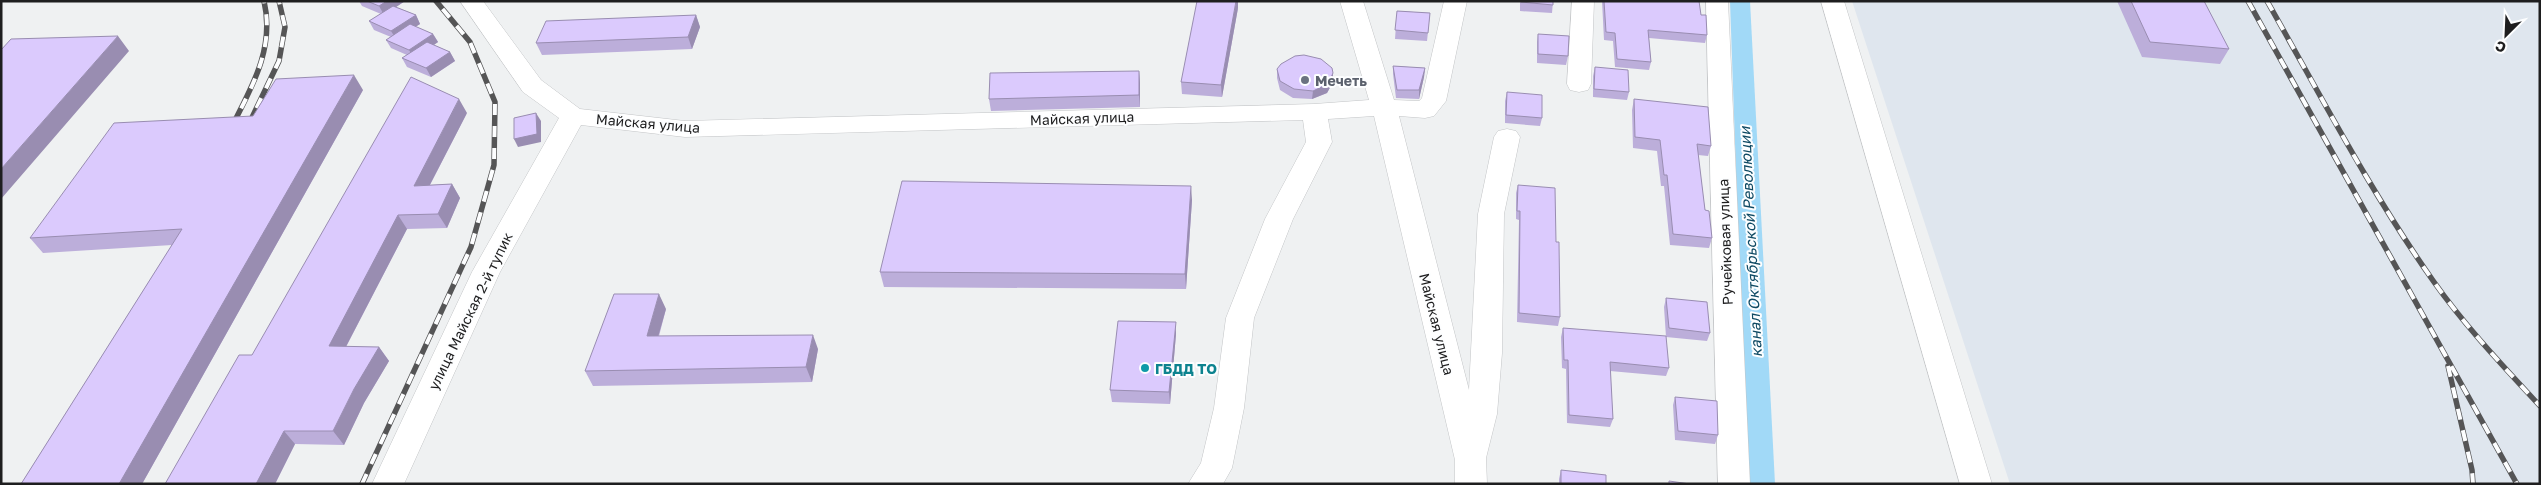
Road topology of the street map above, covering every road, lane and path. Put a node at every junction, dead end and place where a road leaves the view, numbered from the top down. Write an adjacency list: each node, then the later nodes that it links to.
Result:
1 (471, 1): 10 (street, Майская улица)
2 (1351, 1): 8 (street)
3 (1456, 1): 8 (street)
4 (1583, 1): 7 (street)
5 (1717, 1): 15 (street, Ручейковая улица)
6 (1832, 1): 16 (street)
7 (1580, 84)
8 (1384, 107): 9 (street, Майская улица); 12 (street, Майская улица)
9 (1314, 112): 10 (street, Майская улица); 14 (street)
10 (573, 116): 13 (street, улица Майская 2-й тупик)
11 (1507, 137): 12 (street, Майская улица)
12 (1471, 472)
13 (388, 484)
14 (1204, 484)
15 (1734, 484)
16 (1976, 484)

